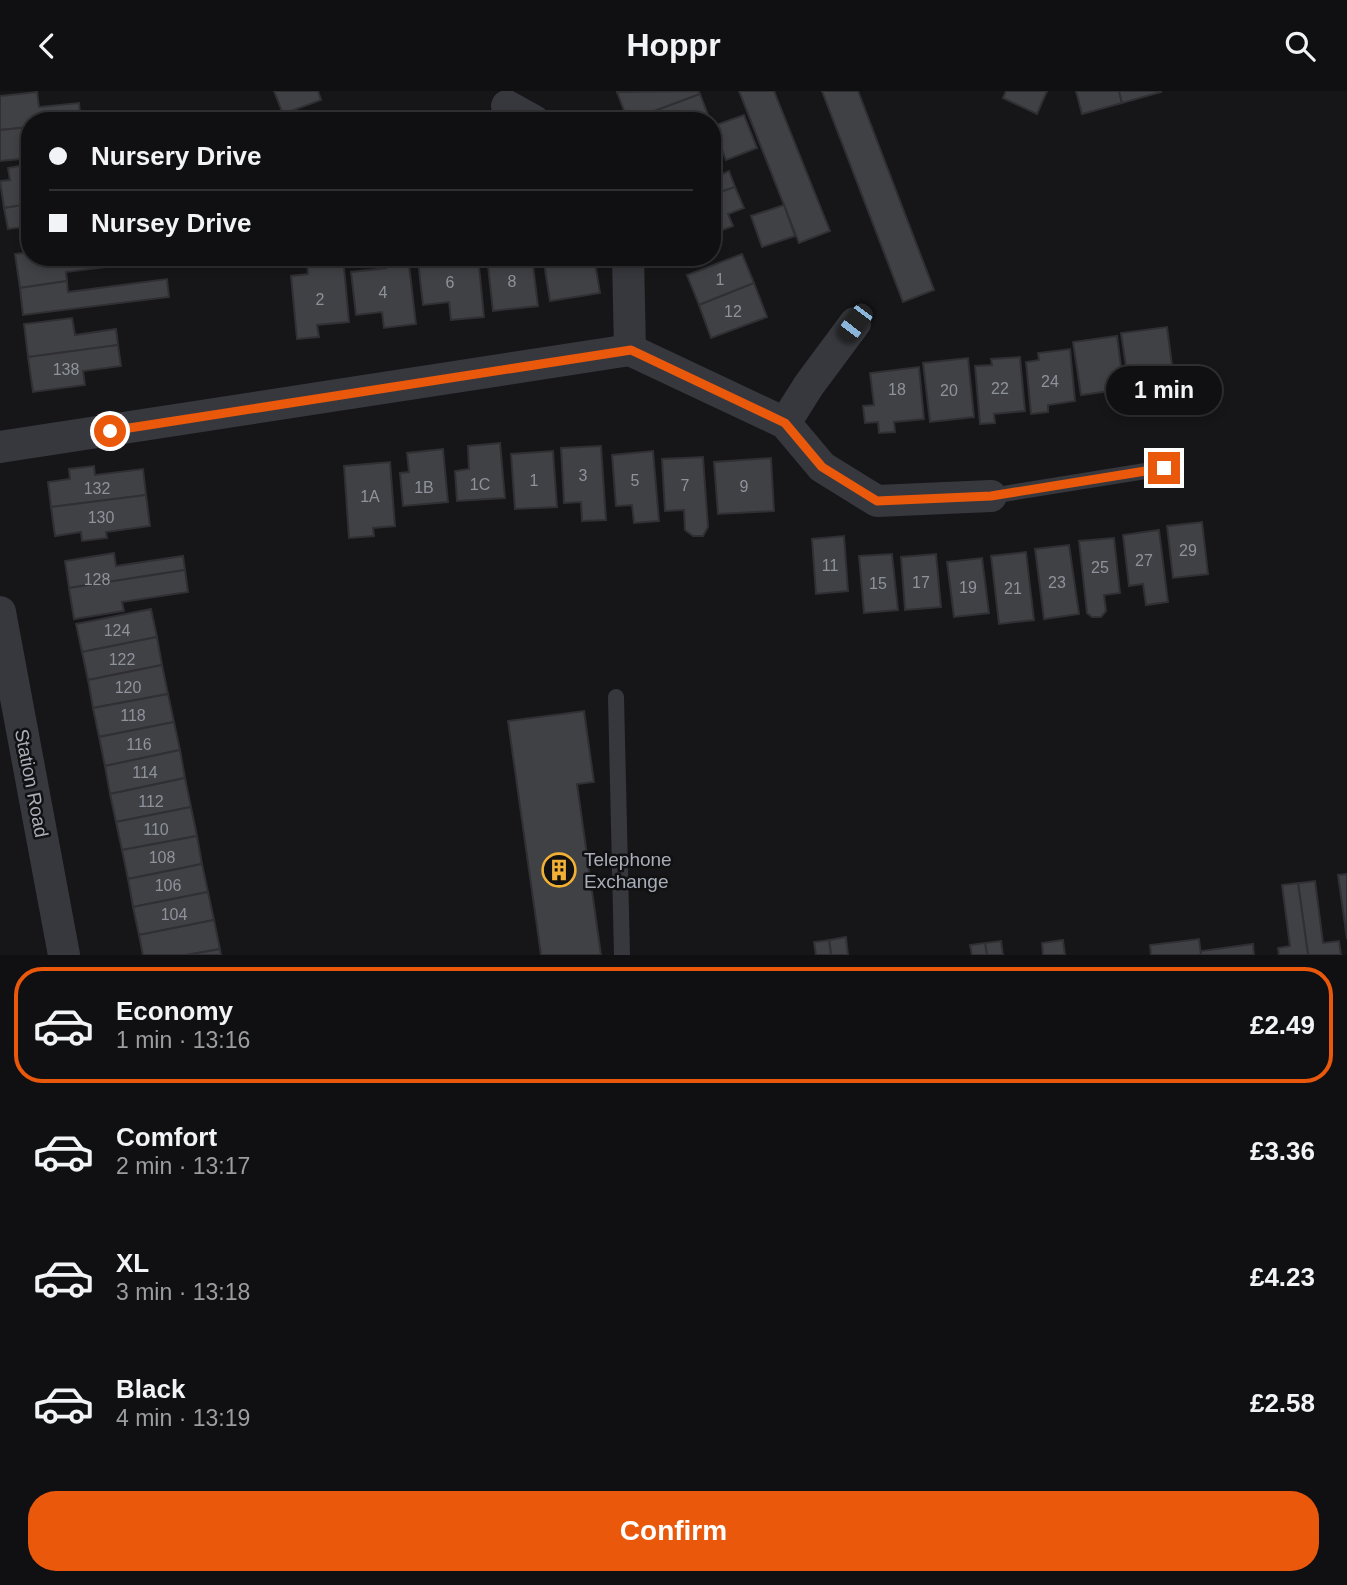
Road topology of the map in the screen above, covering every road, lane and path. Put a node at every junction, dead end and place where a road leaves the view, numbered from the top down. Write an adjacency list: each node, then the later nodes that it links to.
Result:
1 (628, 266): 3 (street)
2 (855, 323): 4 (street)
3 (631, 350): 4 (street); 5 (street)
4 (785, 423): 7 (street)
5 (0, 447)
6 (1164, 468): 7 (lane)
7 (991, 496)
8 (0, 611): 10 (street, Station Road)
9 (616, 697): 11 (lane)
10 (63, 955)
11 (622, 955)

